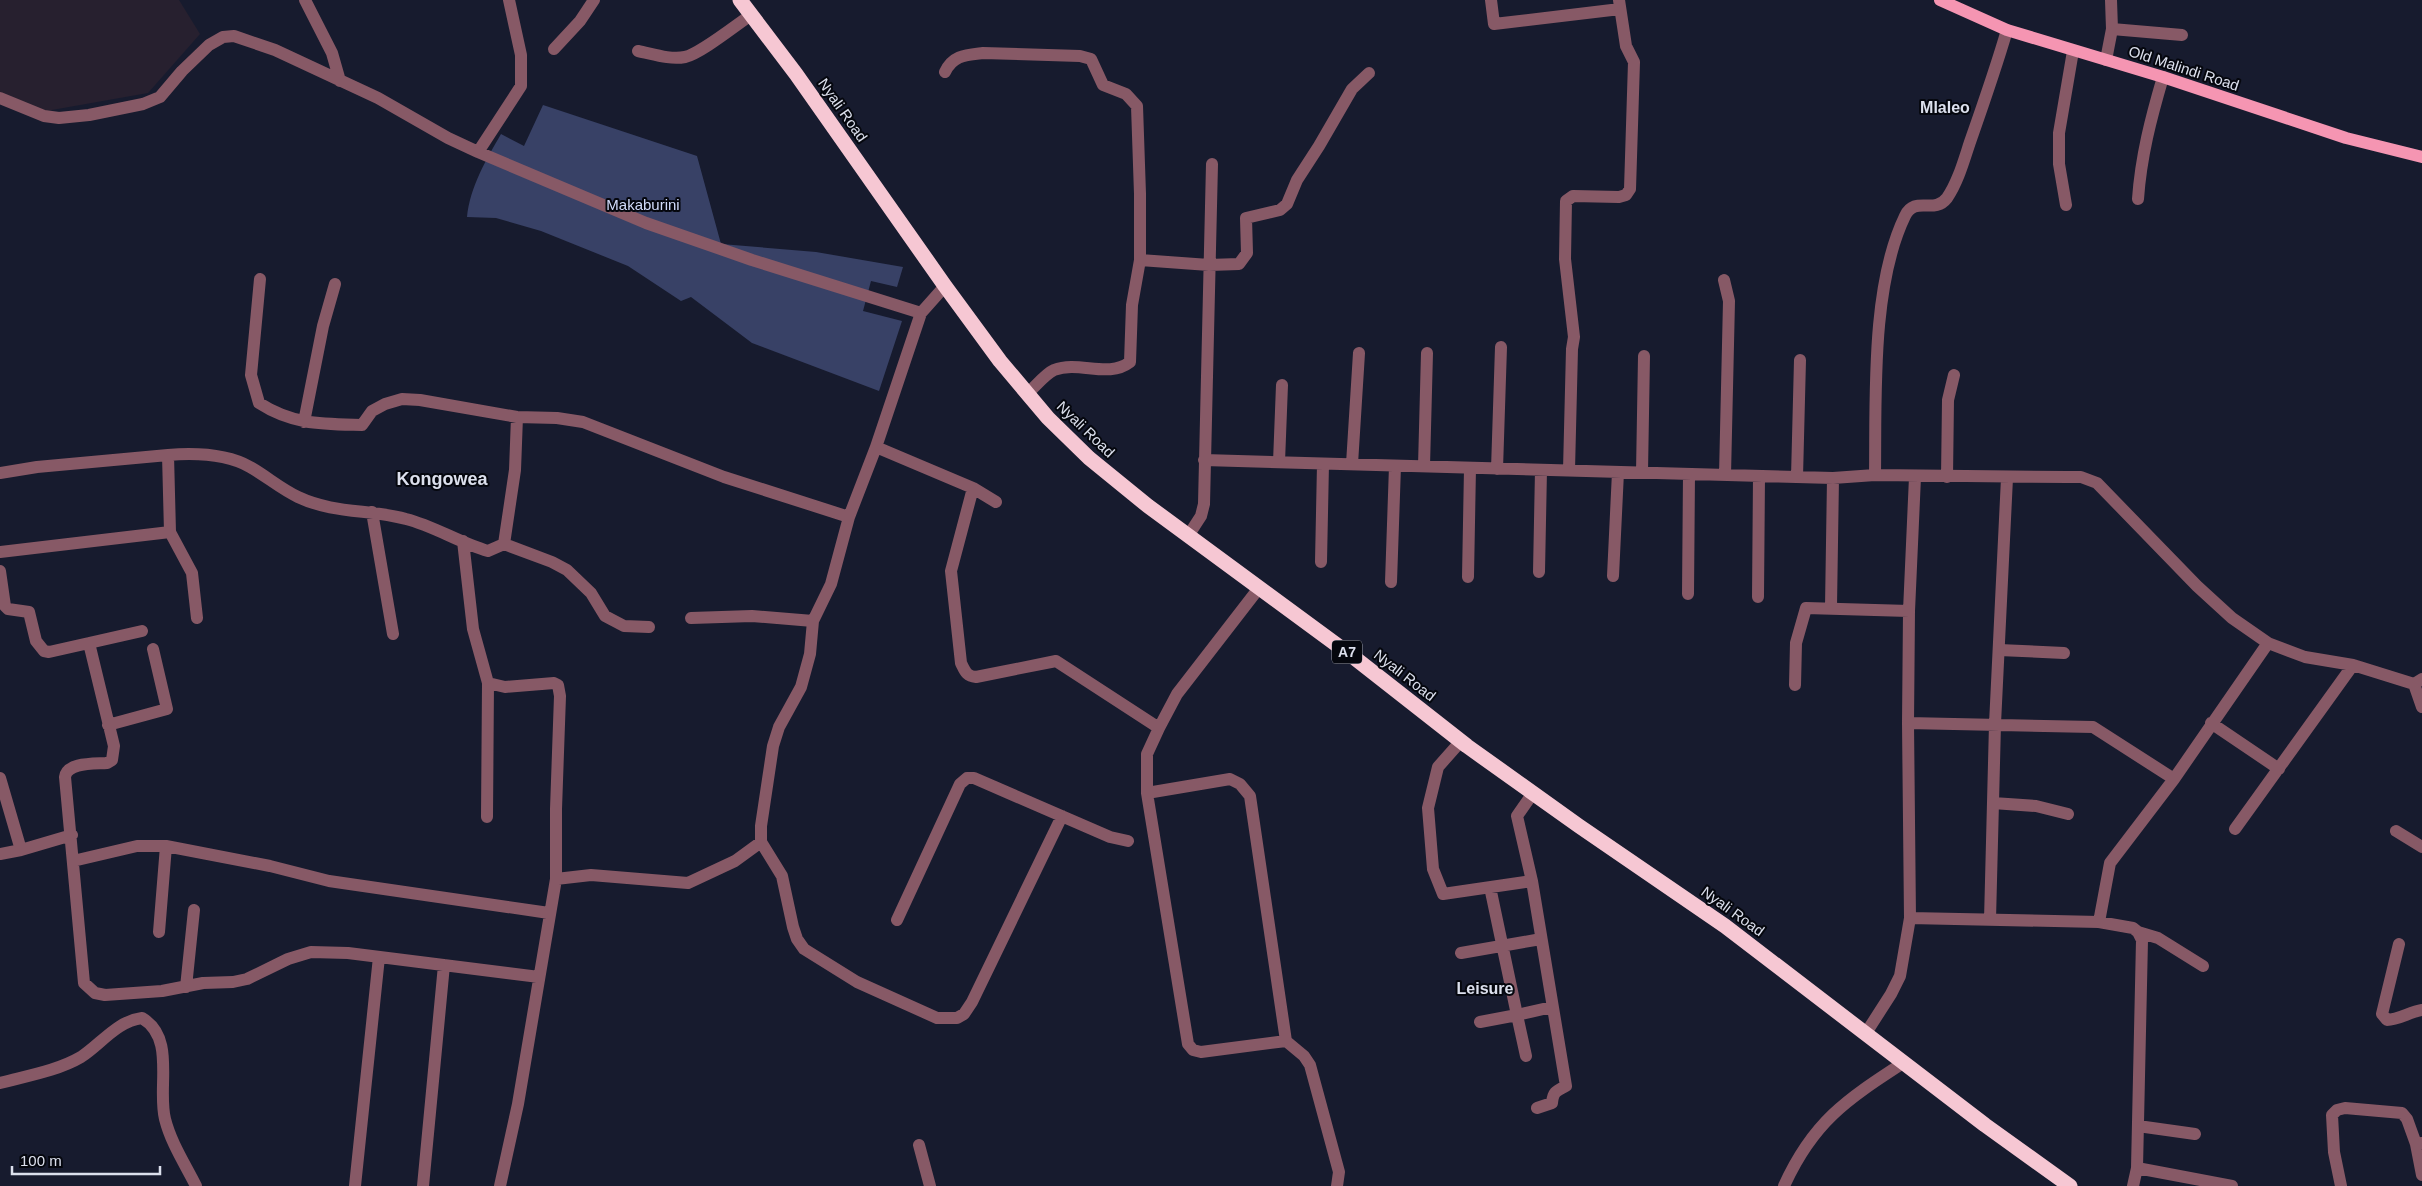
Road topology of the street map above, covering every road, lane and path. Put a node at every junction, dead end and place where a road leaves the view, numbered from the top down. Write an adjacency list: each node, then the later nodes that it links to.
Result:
1 (305, 0): 20 (street)
2 (509, 0): 22 (street)
3 (594, 0): 13 (street)
4 (740, 0): 9 (highway, Nyali Road / A7)
5 (1490, 0): 8 (street)
6 (1940, 0): 11 (main road, Old Malindi Road)
7 (2111, 0): 10 (street)
8 (1620, 5): 55 (street)
9 (750, 15): 14 (street); 32 (highway, Nyali Road / A7)
10 (2112, 29): 12 (street); 16 (street)
11 (2007, 30): 15 (main road, Old Malindi Road); 61 (street)
12 (2182, 35)
13 (554, 49)
14 (638, 51)
15 (2073, 51): 16 (main road, Old Malindi Road); 26 (street)
16 (2106, 60): 19 (main road, Old Malindi Road)
17 (945, 72): 27 (street)
18 (1369, 73): 28 (street)
19 (2163, 77): 23 (main road, Old Malindi Road); 25 (street)
20 (340, 81): 21 (street); 22 (street)
21 (0, 98)
22 (478, 152): 33 (street)
23 (2422, 157)
24 (1212, 164): 28 (street)
25 (2138, 199)
26 (2066, 205)
27 (1140, 260): 28 (street); 41 (street)
28 (1209, 265): 46 (street)
29 (260, 279): 43 (street)
30 (1724, 280): 60 (street)
31 (335, 284): 43 (street)
32 (945, 286): 33 (street); 41 (highway, Nyali Road / A7)
33 (921, 313): 44 (street)
34 (1500, 347): 53 (street)
35 (1359, 353): 49 (street)
36 (1428, 353): 51 (street)
37 (1644, 356): 57 (street)
38 (1800, 360): 63 (street)
39 (1954, 375): 65 (street)
40 (1282, 385): 47 (street)
41 (1028, 394): 73 (highway, Nyali Road / A7)
42 (517, 417): 43 (street); 71 (street); 75 (street)
43 (304, 422)
44 (876, 447): 68 (street); 71 (street)
45 (168, 455): 58 (street); 70 (street); 72 (street)
46 (1204, 460): 47 (street); 73 (street)
47 (1279, 462): 48 (street)
48 (1323, 464): 49 (street); 77 (street)
49 (1352, 464): 50 (street)
50 (1394, 466): 51 (street); 82 (street)
51 (1424, 466): 52 (street)
52 (1470, 468): 53 (street); 81 (street)
53 (1497, 468): 54 (street)
54 (1541, 470): 55 (street); 79 (street)
55 (1569, 470): 56 (street)
56 (1618, 472): 57 (street); 80 (street)
57 (1642, 472): 59 (street)
58 (0, 473)
59 (1689, 474): 60 (street); 84 (street)
60 (1725, 475): 62 (street)
61 (1875, 475): 64 (street); 66 (street)
62 (1759, 476): 63 (street); 85 (street)
63 (1797, 476): 66 (street)
64 (1915, 477): 65 (street); 87 (street)
65 (1947, 477): 67 (street)
66 (1832, 478): 86 (street)
67 (2007, 478): 95 (street); 97 (street)
68 (973, 488): 69 (street); 108 (street)
69 (996, 502)
70 (372, 512): 74 (street); 93 (street)
71 (849, 517): 90 (street)
72 (170, 532): 76 (street); 88 (street)
73 (1188, 536): 83 (highway, Nyali Road / A7)
74 (463, 541): 75 (street); 101 (street)
75 (504, 544): 91 (street)
76 (0, 552)
77 (1321, 562)
78 (0, 571): 94 (street)
79 (1539, 572)
80 (1612, 576)
81 (1468, 577)
82 (1391, 582)
83 (1259, 588): 108 (street); 109 (highway, Nyali Road / A7)
84 (1688, 594)
85 (1758, 597)
86 (1831, 607): 87 (street); 102 (street)
87 (1909, 611): 104 (street)
88 (197, 618)
89 (691, 618): 90 (street)
90 (813, 621): 123 (street)
91 (649, 627)
92 (142, 631): 94 (street)
93 (393, 634)
94 (89, 643): 107 (street)
95 (2268, 643): 99 (street); 105 (street)
96 (153, 648): 107 (street)
97 (1999, 650): 98 (street); 106 (street)
98 (2064, 653)
99 (2353, 665): 100 (street); 110 (street)
100 (2418, 681): 103 (street)
101 (488, 683): 118 (street); 129 (street)
102 (1795, 685)
103 (2422, 707)
104 (1908, 723): 106 (street); 134 (street)
105 (2211, 723): 110 (street); 112 (street)
106 (1995, 724): 112 (street); 115 (street)
107 (108, 725): 121 (street)
108 (1159, 728): 113 (street)
109 (1461, 741): 114 (highway, Nyali Road / A7); 131 (street)
110 (2279, 769): 119 (street)
111 (0, 778): 126 (street)
112 (2174, 779): 137 (street)
113 (1147, 793): 154 (street); 154 (street)
114 (1533, 793): 130 (street); 153 (highway, Nyali Road / A7)
115 (1993, 803): 116 (street); 136 (street)
116 (2068, 814)
117 (1062, 816): 122 (street); 123 (street); 135 (street)
118 (487, 817)
119 (2235, 830)
120 (2396, 831): 125 (street)
121 (72, 835): 126 (street); 128 (street)
122 (1128, 841)
123 (761, 842): 129 (street)
124 (166, 846): 128 (street); 133 (street); 138 (street)
125 (2422, 847)
126 (21, 850): 127 (street)
127 (0, 854)
128 (73, 861): 148 (street)
129 (556, 879): 133 (street)
130 (1532, 881): 131 (street); 140 (street)
131 (1490, 887): 142 (street)
132 (194, 910): 148 (street)
133 (549, 913): 147 (street)
134 (1910, 918): 136 (street); 153 (street)
135 (897, 920)
136 (1990, 920): 137 (street)
137 (2098, 922): 139 (street)
138 (159, 932)
139 (2138, 932): 146 (street); 159 (street)
140 (1541, 939): 142 (street); 149 (street)
141 (2399, 944): 150 (street)
142 (1502, 945): 143 (street); 151 (street)
143 (1461, 953)
144 (379, 957): 145 (street); 148 (street); 166 (street)
145 (444, 965): 147 (street); 167 (street)
146 (2203, 966)
147 (539, 977): 168 (street)
148 (186, 987)
149 (1552, 1007): 151 (street); 158 (street)
150 (2422, 1010)
151 (1517, 1015): 152 (street); 155 (street)
152 (1480, 1022)
153 (1866, 1033): 156 (highway, Nyali Road / A7)
154 (1286, 1041): 170 (street)
155 (1526, 1056)
156 (1903, 1063): 171 (street); 172 (highway, Nyali Road / A7)
157 (0, 1083): 165 (street)
158 (1537, 1108)
159 (2138, 1126): 160 (street); 163 (street)
160 (2195, 1134)
161 (2419, 1144): 164 (street); 175 (street)
162 (919, 1145): 169 (street)
163 (2137, 1168): 173 (street); 174 (street)
164 (2422, 1175)
165 (196, 1186)
166 (355, 1186)
167 (423, 1186)
168 (500, 1186)
169 (930, 1186)
170 (1337, 1186)
171 (1784, 1186)
172 (2070, 1186)
173 (2133, 1186)
174 (2232, 1186)
175 (2341, 1186)

